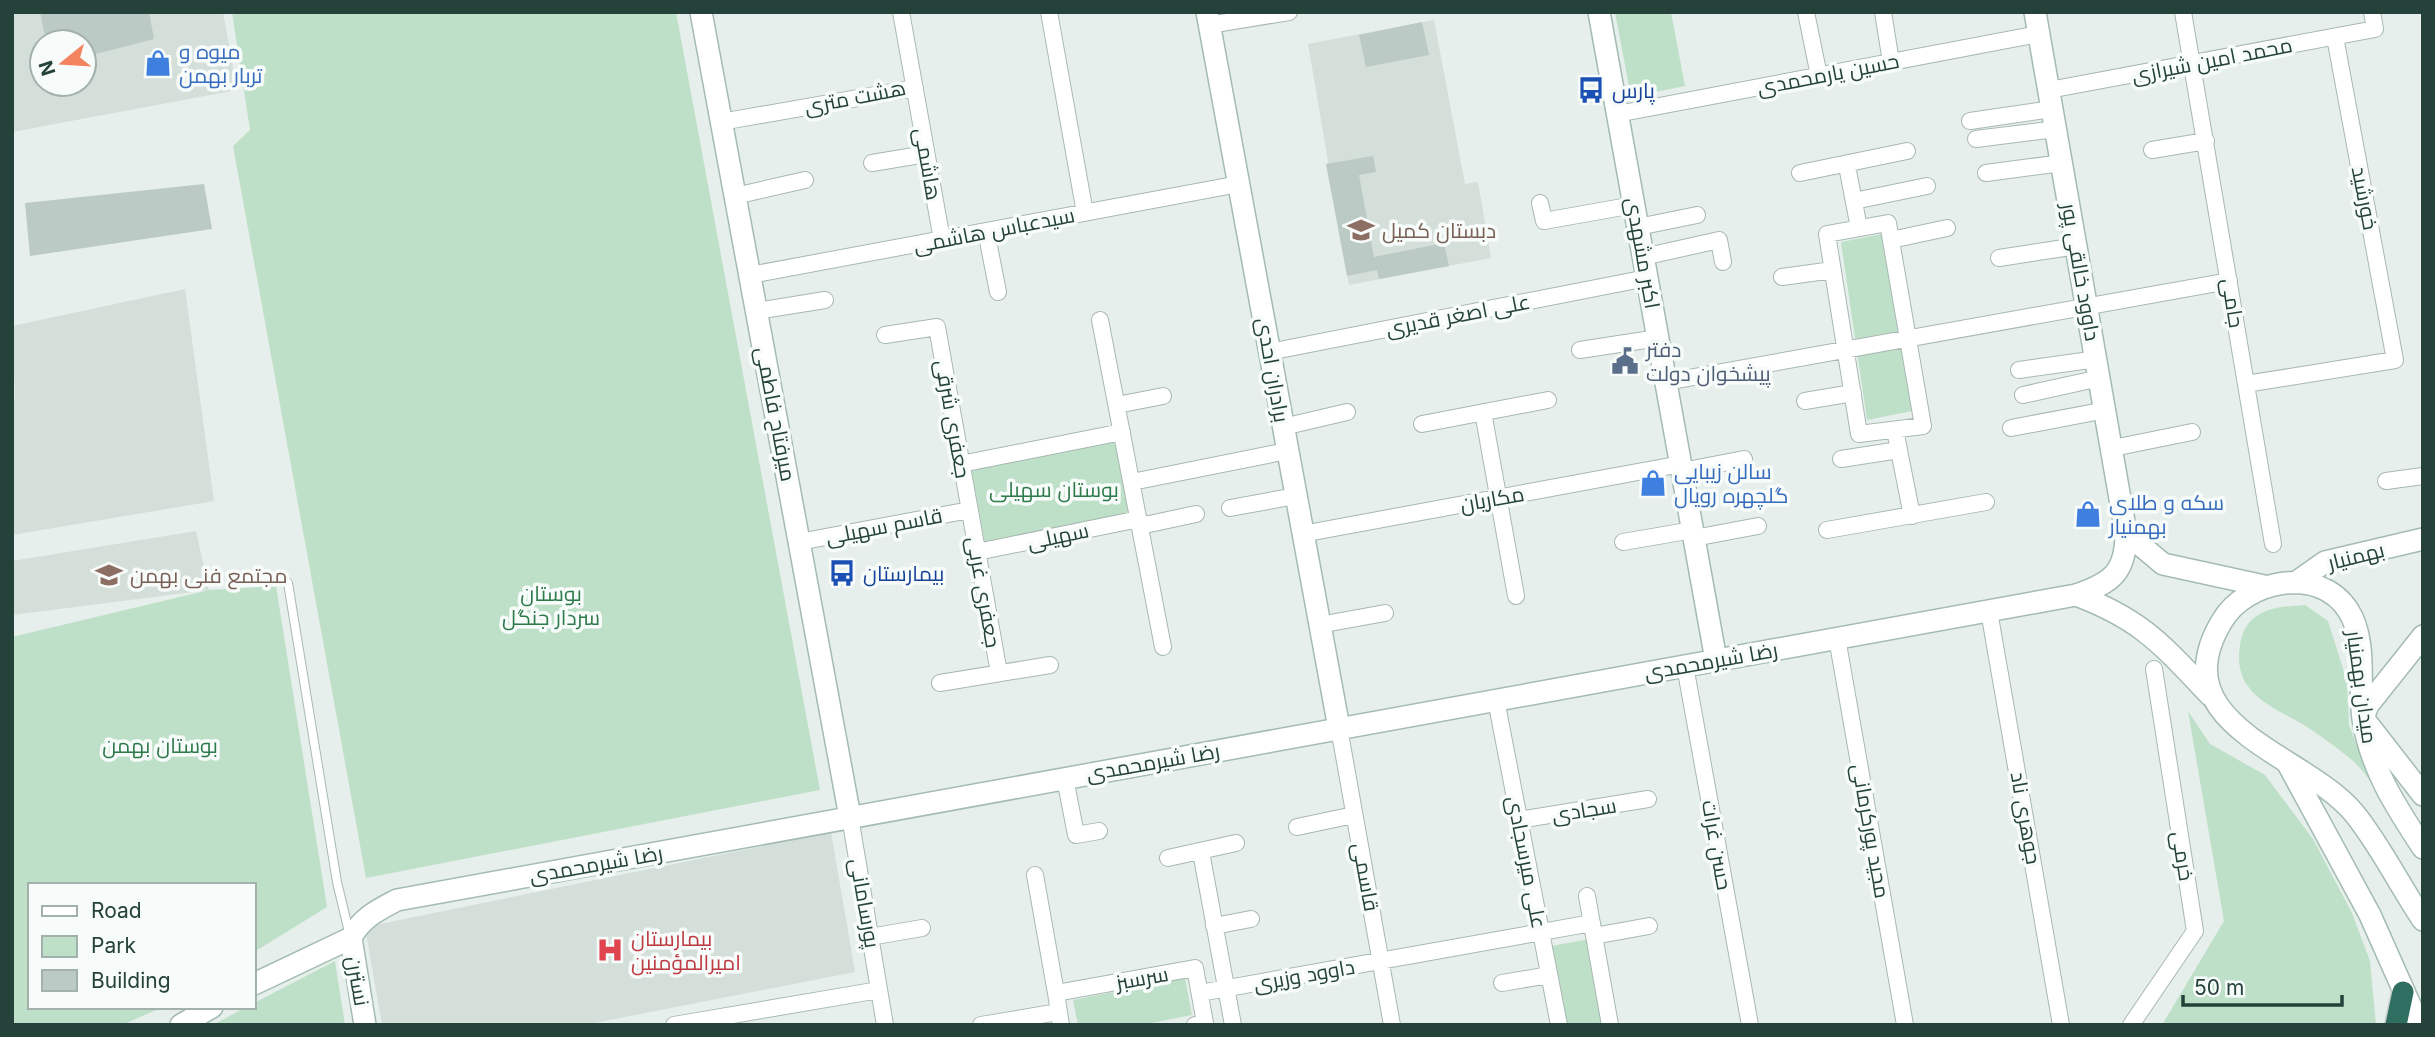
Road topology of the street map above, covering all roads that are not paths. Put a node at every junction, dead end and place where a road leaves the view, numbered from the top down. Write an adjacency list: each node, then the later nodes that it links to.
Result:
1 (701, 12): 21 (street, میرفتاح فاطمی)
2 (901, 12): 17 (street, هشت متری)
3 (1049, 12): 39 (street)
4 (1289, 12): 11 (street)
5 (1599, 12): 19 (street, اکبر مشهدی)
6 (1806, 12): 16 (street)
7 (1883, 12): 14 (street)
8 (2035, 12): 12 (street, داوود خالقی پور)
9 (2183, 12): 15 (street, جامی)
10 (2372, 12): 13 (street, محمد امین شیرازی)
11 (1208, 19): 33 (street, برادران احدی)
12 (2039, 34): 14 (street, حسین یارمحمدی); 18 (street, داوود خالقی پور)
13 (2335, 37): 15 (street, محمد امین شیرازی); 69 (street, خورشید)
14 (1891, 62): 16 (street, حسین یارمحمدی)
15 (2193, 63): 18 (street, محمد امین شیرازی); 23 (street, جامی)
16 (1819, 76): 19 (street, حسین یارمحمدی)
17 (915, 88): 21 (street, هشت متری); 26 (street, هاشمی)
18 (2052, 109): 20 (street); 22 (street); 28 (street, داوود خالقی پور)
19 (1617, 114): 38 (street, اکبر مشهدی)
20 (1970, 121)
21 (721, 122): 35 (street, میرفتاح فاطمی)
22 (1976, 139)
23 (2206, 141): 24 (street); 54 (street, جامی)
24 (2152, 150)
25 (1907, 151): 29 (street)
26 (926, 154): 27 (street); 45 (street, هاشمی)
27 (872, 163)
28 (2062, 163): 31 (street); 47 (street, داوود خالقی پور)
29 (1847, 166): 30 (street); 36 (street)
30 (1800, 173)
31 (1986, 173)
32 (805, 180): 35 (street)
33 (1239, 184): 39 (street, سیدعباس هاشمی); 65 (street, برادران احدی)
34 (1927, 186): 36 (street)
35 (735, 197): 52 (street, میرفتاح فاطمی)
36 (1854, 201): 42 (street)
37 (1539, 203): 38 (street)
38 (1634, 205): 41 (street, اکبر مشهدی)
39 (1085, 213): 44 (street, سیدعباس هاشمی)
40 (1697, 215): 41 (street)
41 (1638, 227): 50 (street, اکبر مشهدی)
42 (1859, 228): 46 (street); 51 (street)
43 (1947, 228): 46 (street)
44 (986, 231): 45 (street, سیدعباس هاشمی); 55 (street)
45 (942, 240): 52 (street, سیدعباس هاشمی)
46 (1891, 240): 62 (street)
47 (2077, 246): 48 (street); 57 (street, داوود خالقی پور)
48 (1999, 257)
49 (1723, 262): 50 (street, علی اصغر قدیری)
50 (1645, 268): 61 (street, اکبر مشهدی); 65 (street, علی اصغر قدیری)
51 (1833, 270): 53 (street); 63 (street)
52 (750, 275): 58 (street, میرفتاح فاطمی)
53 (1782, 277)
54 (2229, 281): 57 (street); 69 (street, جامی)
55 (998, 292)
56 (825, 300): 58 (street)
57 (2087, 305): 62 (street); 66 (street, داوود خالقی پور)
58 (757, 311): 109 (street, میرفتاح فاطمی)
59 (1100, 320): 75 (street)
60 (885, 335): 90 (street, جعفری شرقی)
61 (1658, 338): 64 (street); 68 (street, اکبر مشهدی)
62 (1910, 338): 63 (street); 82 (street)
63 (1846, 349): 68 (street); 70 (street)
64 (1580, 350)
65 (1269, 352): 80 (street, برادران احدی)
66 (2099, 368): 67 (street); 71 (street); 76 (street, داوود خالقی پور)
67 (2019, 370)
68 (1666, 382): 91 (street, اکبر مشهدی)
69 (2246, 384): 111 (street, جامی)
70 (1853, 393): 74 (street); 82 (street)
71 (2023, 395)
72 (1163, 396): 75 (street)
73 (1548, 400): 78 (street)
74 (1805, 401)
75 (1117, 405): 83 (street)
76 (2106, 410): 81 (street); 85 (street, داوود خالقی پور)
77 (1347, 412): 80 (street)
78 (1483, 412): 79 (street); 96 (street)
79 (1422, 424)
80 (1283, 427): 87 (street, برادران احدی)
81 (2011, 428)
82 (1895, 430): 86 (street)
83 (1122, 432): 90 (street); 94 (street)
84 (2192, 432): 85 (street)
85 (2113, 448): 105 (street, داوود خالقی پور)
86 (1899, 450): 89 (street); 101 (street)
87 (1287, 451): 94 (street); 95 (street, برادران احدی)
88 (1744, 458): 91 (street, مکاریان)
89 (1841, 459)
90 (961, 464): 99 (street, جعفری شرقی)
91 (1681, 467): 96 (street, مکاریان); 107 (street, اکبر مشهدی)
92 (2423, 476): 93 (street)
93 (2386, 481)
94 (1132, 482): 102 (street)
95 (1296, 496): 98 (street); 106 (street, برادران احدی)
96 (1499, 497): 106 (street, مکاریان); 117 (street)
97 (1986, 502): 101 (street)
98 (1230, 508)
99 (970, 510): 109 (street, قاسم سهیلی); 112 (street, جعفری غربی)
100 (1196, 514): 102 (street, سهیلی)
101 (1912, 516): 104 (street)
102 (1140, 523): 112 (street, سهیلی); 123 (street)
103 (1758, 526): 107 (street)
104 (1827, 530)
105 (2126, 533): 115 (street); 116 (street, داوود خالقی پور)
106 (1302, 534): 120 (street, برادران احدی)
107 (1694, 534): 110 (street); 124 (street, اکبر مشهدی)
108 (2423, 539): 114 (street, بهمنیار)
109 (799, 542): 139 (street, میرفتاح فاطمی)
110 (1623, 542)
111 (2273, 544)
112 (977, 552): 128 (street, جعفری غربی)
113 (288, 583): 157 (lane)
114 (2295, 583): 115 (street, میدان بهمنیار); 132 (street, میدان بهمنیار)
115 (2264, 586): 130 (street, میدان بهمنیار)
116 (2076, 595): 118 (street, رضا شیرمحمدی); 130 (street)
117 (1516, 596)
118 (1989, 611): 122 (street, رضا شیرمحمدی); 182 (street, جوهری ناد)
119 (1385, 614): 120 (street)
120 (1320, 625): 133 (street, برادران احدی)
121 (2423, 636): 132 (street)
122 (1838, 638): 124 (street, رضا شیرمحمدی); 181 (street, مجید پورکرمانی)
123 (1163, 647)
124 (1717, 660): 126 (street, رضا شیرمحمدی)
125 (1051, 665): 128 (street)
126 (1685, 666): 131 (street, رضا شیرمحمدی); 180 (street, حسن غرات)
127 (2154, 669): 183 (street, خرمی)
128 (999, 673): 129 (street)
129 (940, 683)
130 (2211, 696): 134 (street)
131 (1496, 700): 133 (street, رضا شیرمحمدی); 140 (street, علی میرسجادی)
132 (2363, 718): 136 (street); 144 (street, میدان بهمنیار)
133 (1339, 728): 135 (street, رضا شیرمحمدی); 138 (street, قاسمی)
134 (2287, 763): 150 (street); 164 (street)
135 (1065, 778): 139 (street, رضا شیرمحمدی); 142 (street)
136 (2423, 795)
137 (1648, 799): 140 (street, سجادی)
138 (1354, 815): 141 (street); 158 (street, قاسمی)
139 (850, 817): 156 (street, پورسامانی); 157 (street, رضا شیرمحمدی)
140 (1519, 820): 155 (street, علی میرسجادی)
141 (1297, 827)
142 (1099, 831)
143 (1236, 843): 145 (street)
144 (2423, 848)
145 (1201, 852): 146 (street); 151 (street)
146 (1168, 858)
147 (1035, 875): 165 (street)
148 (1587, 896): 154 (street)
149 (1251, 919): 151 (street)
150 (2423, 920)
151 (1214, 926): 162 (street)
152 (1649, 926): 154 (street)
153 (922, 928): 156 (street)
154 (1593, 929): 155 (street); 179 (street)
155 (1541, 933): 158 (street); 159 (street, علی میرسجادی)
156 (870, 937): 163 (street, پورسامانی)
157 (351, 938): 160 (street, رضا شیرمحمدی); 171 (street, نسترن)
158 (1381, 961): 162 (street, داوود وزیری); 177 (street, قاسمی)
159 (1549, 975): 161 (street); 178 (street, علی میرسجادی)
160 (256, 983)
161 (1502, 983)
162 (1226, 989): 166 (street, داوود وزیری); 176 (street)
163 (880, 990): 169 (street); 173 (street, پورسامانی)
164 (2403, 992): 184 (highway); 185 (street)
165 (1056, 993): 166 (street, سرسبز); 168 (street)
166 (1200, 993): 175 (street, سرسبز)
167 (209, 1009): 170 (street)
168 (1060, 1018): 174 (street)
169 (749, 1019): 172 (street)
170 (181, 1025)
171 (365, 1025)
172 (674, 1025)
173 (885, 1025)
174 (981, 1025)
175 (1195, 1025)
176 (1233, 1025)
177 (1392, 1025)
178 (1559, 1025)
179 (1610, 1025)
180 (1750, 1025)
181 (1905, 1025)
182 (2061, 1025)
183 (2131, 1025)
184 (2396, 1025)
185 (2419, 1025)

